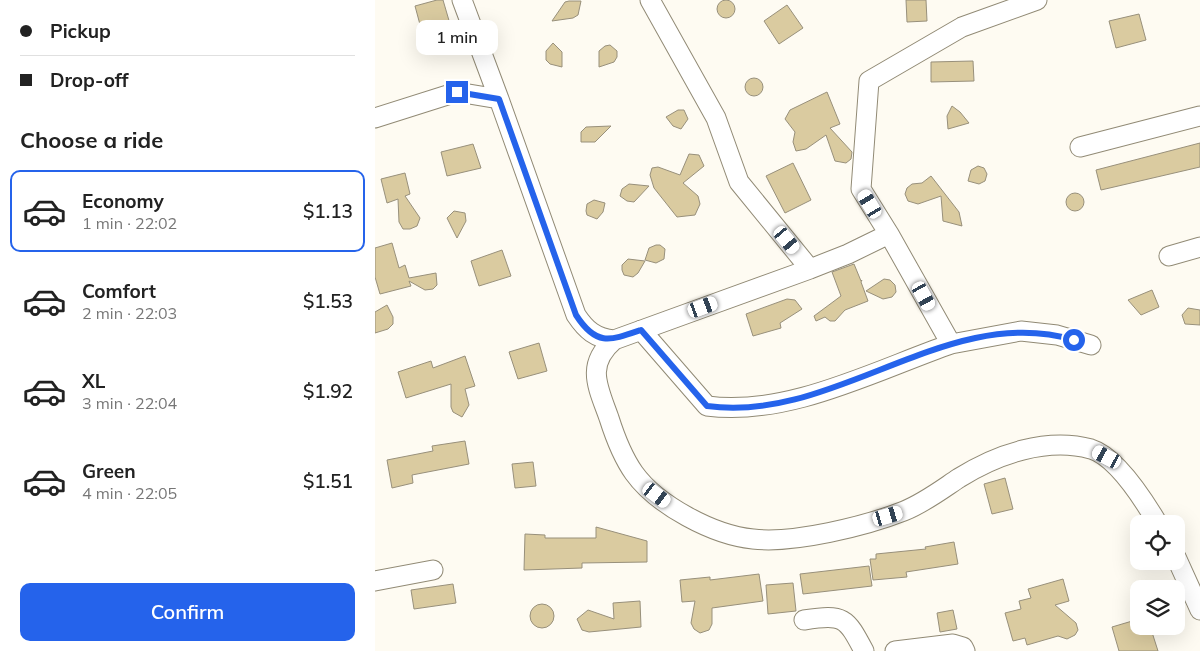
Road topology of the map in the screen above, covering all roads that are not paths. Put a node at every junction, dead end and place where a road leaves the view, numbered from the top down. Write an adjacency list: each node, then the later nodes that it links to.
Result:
1 (462, 0): 4 (street)
2 (650, 0): 11 (street)
3 (1037, 0): 8 (street)
4 (499, 99): 6 (street); 13 (street)
5 (1200, 116): 7 (street)
6 (375, 118)
7 (1080, 147)
8 (889, 234): 11 (street); 14 (street)
9 (1200, 246): 10 (street)
10 (1169, 256)
11 (810, 269): 12 (street)
12 (641, 330): 13 (street); 14 (street)
13 (614, 340): 16 (street)
14 (951, 344): 15 (street)
15 (1091, 345)
16 (1152, 515)
17 (433, 570): 19 (street)
18 (1182, 570): 20 (street)
19 (375, 581)
20 (1200, 610)
21 (804, 620): 22 (street)
22 (864, 651)
23 (895, 651): 24 (street)
24 (965, 651)

